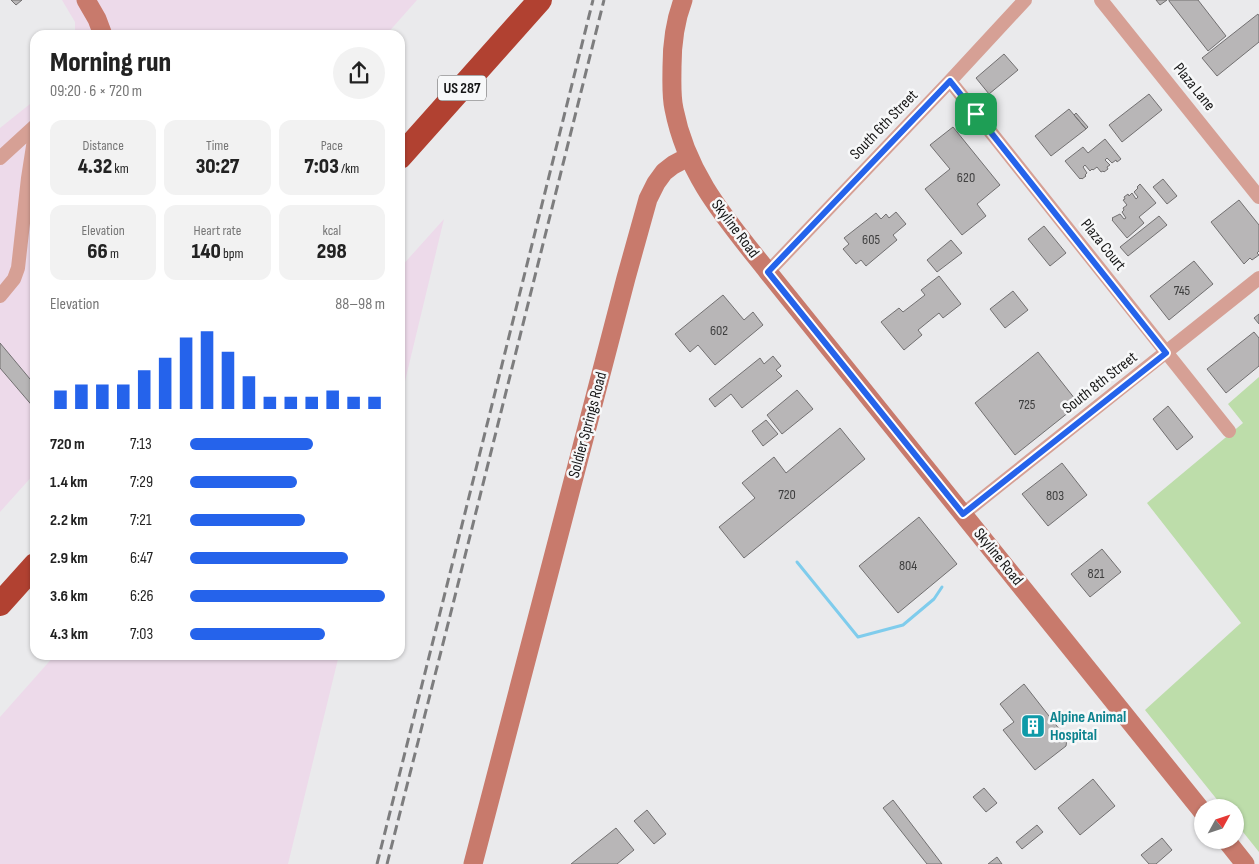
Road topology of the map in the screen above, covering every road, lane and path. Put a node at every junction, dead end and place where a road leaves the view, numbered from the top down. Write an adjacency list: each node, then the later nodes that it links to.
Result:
1 (86, 0): 6 (main road)
2 (540, 0): 9 (highway, US 287)
3 (683, 0): 10 (main road)
4 (1025, 0): 7 (street, South 6th Street)
5 (1101, 0): 13 (street, Plaza Lane)
6 (101, 30)
7 (950, 81): 14 (street, South 6th Street); 17 (street, Plaza Court)
8 (30, 131): 11 (street)
9 (405, 151)
10 (688, 157): 14 (main road, Skyline Road); 24 (main road, Soldier Springs Road)
11 (0, 158)
12 (30, 165): 16 (street)
13 (1259, 197)
14 (768, 272): 19 (main road, Skyline Road)
15 (1259, 278): 17 (street, South 8th Street)
16 (0, 296)
17 (1166, 353): 18 (street, Plaza Court); 19 (street, South 8th Street)
18 (1229, 431)
19 (963, 514): 22 (main road, Skyline Road)
20 (30, 571): 21 (highway)
21 (0, 604)
22 (1194, 801)
23 (1233, 849): 25 (main road)
24 (473, 864)
25 (1245, 864)

